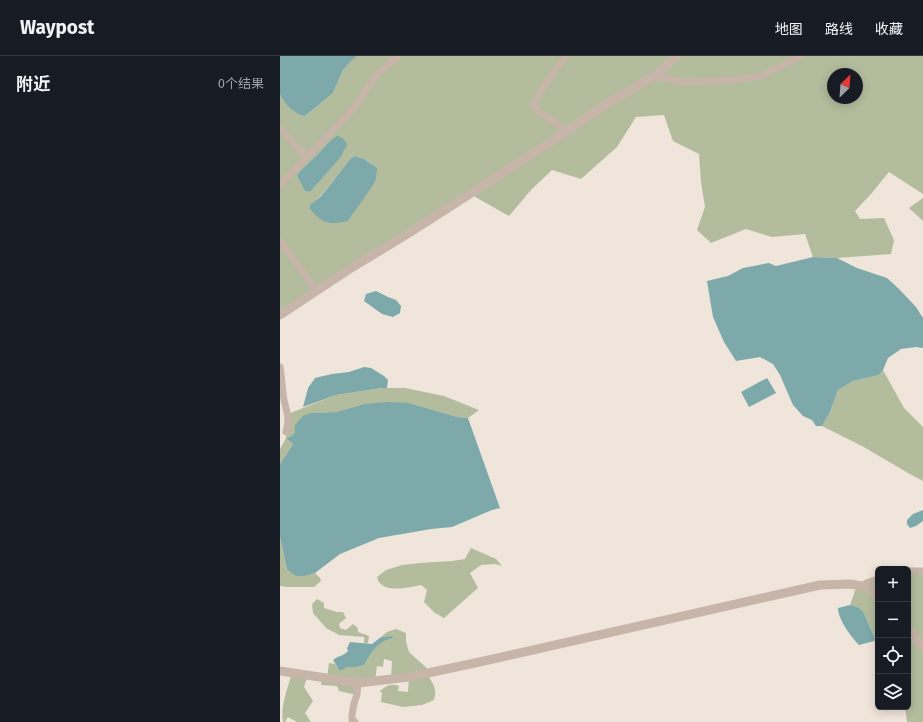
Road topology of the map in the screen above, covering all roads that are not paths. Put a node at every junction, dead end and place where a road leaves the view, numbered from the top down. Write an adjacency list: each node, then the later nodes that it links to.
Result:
1 (398, 56): 8 (street)
2 (566, 56): 7 (street)
3 (676, 56): 5 (street)
4 (801, 56): 5 (street)
5 (652, 77): 7 (street)
6 (280, 128): 8 (street)
7 (565, 132): 11 (street)
8 (307, 157): 9 (street)
9 (280, 185)
10 (280, 240): 11 (street)
11 (318, 291): 12 (street)
12 (280, 315)
13 (280, 367): 14 (street)
14 (286, 432)
15 (911, 571): 16 (street)
16 (923, 571)
17 (875, 580): 18 (street)
18 (866, 583)
19 (875, 594): 23 (street)
20 (911, 633): 21 (street)
21 (923, 647)
22 (280, 671): 23 (street)
23 (358, 683): 24 (street)
24 (352, 721)

